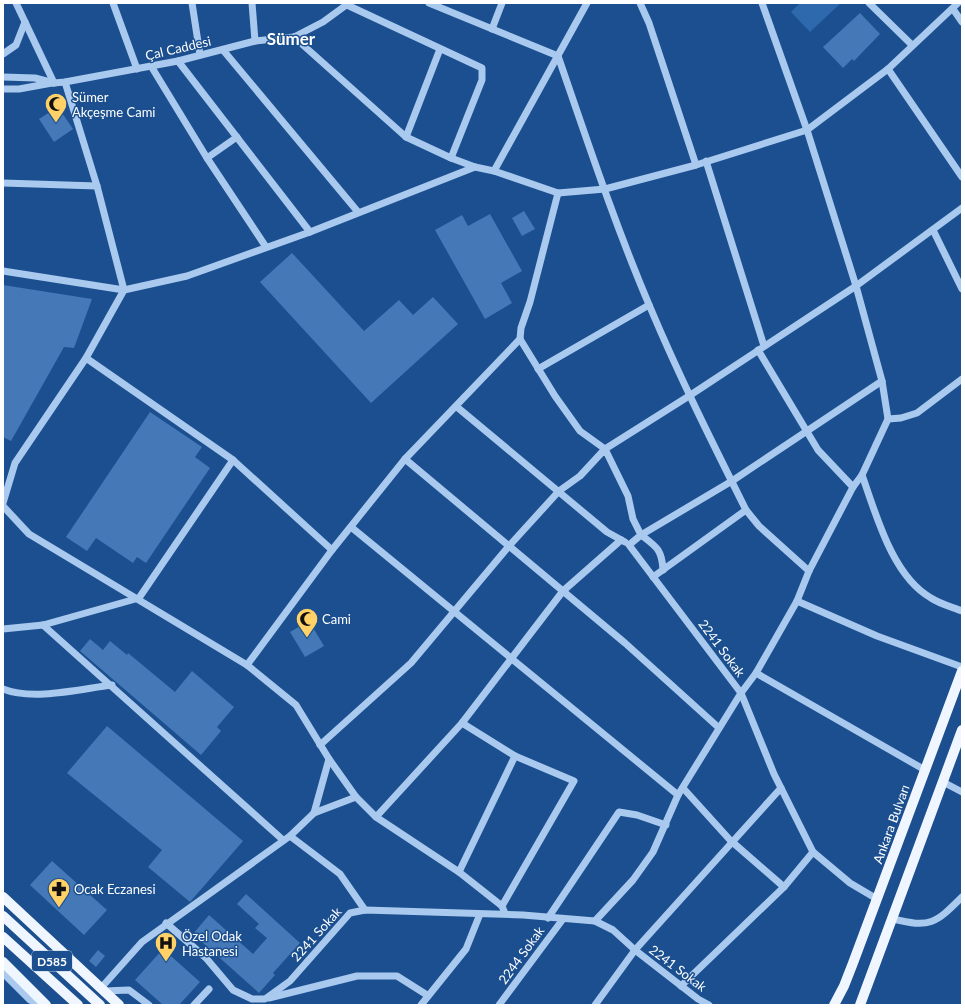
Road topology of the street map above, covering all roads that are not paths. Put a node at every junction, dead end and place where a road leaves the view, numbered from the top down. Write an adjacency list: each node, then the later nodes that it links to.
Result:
1 (16, 3): 15 (street)
2 (113, 3): 28 (street)
3 (192, 3): 24 (street)
4 (252, 3): 19 (street)
5 (428, 3): 13 (street)
6 (502, 3): 17 (street)
7 (587, 3): 25 (street)
8 (640, 3): 40 (street)
9 (762, 3): 34 (street)
10 (869, 3): 20 (street)
11 (958, 3): 14 (street)
12 (348, 4): 18 (street, Çal Caddesi); 21 (street)
13 (436, 4): 17 (street)
14 (953, 9): 16 (street); 20 (street)
15 (25, 22): 23 (street); 32 (street)
16 (962, 22)
17 (492, 29): 25 (street)
18 (294, 37): 19 (street, Çal Caddesi); 36 (street)
19 (255, 41): 22 (street, Çal Caddesi)
20 (912, 45): 29 (street)
21 (440, 49): 36 (street); 38 (street)
22 (223, 50): 24 (street, Çal Caddesi); 49 (street)
23 (3, 54)
24 (200, 55): 26 (street, Çal Caddesi)
25 (558, 56): 42 (street); 46 (street)
26 (178, 61): 27 (street, Çal Caddesi); 35 (street)
27 (151, 66): 28 (street, Çal Caddesi); 37 (street)
28 (137, 69): 31 (street, Çal Caddesi)
29 (888, 69): 34 (street); 43 (street)
30 (3, 77): 32 (street, Çal Caddesi)
31 (65, 82): 32 (street, Çal Caddesi); 45 (street)
32 (54, 83): 33 (street)
33 (3, 89)
34 (807, 130): 39 (street); 54 (street)
35 (237, 137): 37 (street); 51 (street)
36 (406, 137): 38 (street)
37 (207, 158): 52 (street)
38 (451, 158): 41 (street)
39 (706, 161): 40 (street); 59 (street)
40 (696, 165): 46 (street)
41 (475, 167): 42 (street); 49 (street)
42 (494, 171): 47 (street)
43 (962, 177)
44 (3, 183): 45 (street)
45 (97, 186): 56 (street)
46 (604, 189): 47 (street); 57 (street)
47 (558, 193): 58 (street)
48 (962, 208): 50 (street)
49 (358, 212): 51 (street)
50 (933, 230): 54 (street); 55 (street)
51 (310, 232): 52 (street)
52 (266, 247): 56 (street)
53 (3, 271): 56 (street)
54 (856, 286): 59 (street); 63 (street)
55 (962, 289)
56 (124, 290): 60 (street)
57 (649, 305): 61 (street); 64 (street)
58 (520, 339): 61 (street); 65 (street)
59 (761, 348): 64 (street); 67 (street)
60 (86, 358): 70 (street); 75 (street)
61 (538, 369): 68 (street)
62 (962, 379): 66 (street)
63 (882, 381): 66 (street); 67 (street)
64 (689, 396): 68 (street); 72 (street)
65 (457, 407): 69 (street); 74 (street)
66 (888, 419): 71 (street)
67 (808, 432): 72 (street); 73 (street)
68 (604, 449): 74 (street); 78 (street)
69 (406, 459): 77 (street); 81 (street)
70 (233, 460): 82 (street); 87 (street)
71 (862, 475): 73 (street); 89 (street)
72 (732, 481): 76 (street); 78 (street)
73 (853, 487): 84 (street)
74 (559, 491): 79 (street); 81 (street)
75 (3, 504): 87 (street)
76 (746, 510): 83 (street); 84 (street)
77 (351, 527): 82 (street); 90 (street)
78 (642, 535): 80 (street); 83 (street)
79 (621, 540): 80 (street); 86 (street)
80 (629, 545): 85 (street, 2241 Sokak)
81 (509, 546): 86 (street); 90 (street)
82 (332, 550): 94 (street)
83 (663, 570): 85 (street)
84 (809, 571): 88 (street)
85 (653, 577): 100 (street, 2241 Sokak)
86 (563, 591): 93 (street); 102 (street)
87 (139, 598): 91 (street); 94 (street)
88 (797, 601): 95 (street); 97 (street)
89 (962, 611)
90 (454, 612): 93 (street); 104 (street)
91 (43, 625): 92 (street); 98 (street)
92 (3, 629)
93 (512, 658): 101 (street); 112 (street)
94 (247, 665): 104 (street)
95 (962, 667)
96 (962, 671): 107 (main road, Ankara Bulvarı)
97 (756, 673): 100 (street); 107 (street)
98 (112, 685): 99 (street); 118 (street)
99 (3, 689)
100 (741, 693): 102 (street, 2241 Sokak); 110 (street)
101 (462, 723): 105 (street); 115 (street)
102 (718, 727): 109 (street, 2241 Sokak)
103 (962, 730): 108 (main road)
104 (320, 745): 106 (street)
105 (515, 756): 121 (street); 126 (street)
106 (329, 759): 113 (street); 114 (street)
107 (925, 770): 125 (main road, Ankara Bulvarı)
108 (943, 782): 111 (street); 133 (main road)
109 (683, 788): 112 (street, 2241 Sokak); 119 (street)
110 (781, 788): 119 (street); 120 (street)
111 (962, 792)
112 (678, 795): 116 (street, 2241 Sokak)
113 (356, 797): 114 (street); 115 (street)
114 (314, 813): 117 (street)
115 (376, 817): 121 (street)
116 (666, 824): 131 (street); 134 (street, 2241 Sokak)
117 (290, 836): 118 (street); 127 (street)
118 (283, 840): 135 (street)
119 (733, 843): 122 (street); 137 (street)
120 (813, 852): 122 (street); 125 (street)
121 (459, 872): 126 (street)
122 (784, 887): 140 (street)
123 (3, 897): 142 (main road)
124 (962, 897): 133 (street)
125 (877, 900): 141 (main road, Ankara Bulvarı)
126 (502, 906): 129 (street)
127 (365, 910): 128 (street, 2241 Sokak); 145 (street, 2241 Sokak)
128 (480, 914): 129 (street, 2241 Sokak); 144 (street)
129 (505, 915): 131 (street, 2241 Sokak)
130 (3, 916): 150 (main road, D585)
131 (548, 918): 132 (street, 2241 Sokak)
132 (563, 919): 134 (street, 2241 Sokak); 155 (street, 2244 Sokak)
133 (892, 919): 160 (main road)
134 (595, 921): 137 (street, 2241 Sokak)
135 (166, 923): 142 (street); 146 (street)
136 (3, 937): 149 (main road, D585)
137 (635, 950): 140 (street, 2241 Sokak); 156 (street)
138 (3, 962): 148 (main road)
139 (3, 972): 148 (street)
140 (681, 986): 147 (street, 2241 Sokak)
141 (844, 986): 158 (main road, Ankara Bulvarı); 159 (main road, Ankara Bulvarı)
142 (102, 989): 151 (main road); 152 (street)
143 (209, 989): 153 (street)
144 (427, 995): 145 (street); 154 (street)
145 (265, 999): 146 (street)
146 (253, 1002)
147 (696, 1002): 157 (street, 2241 Sokak)
148 (46, 1005)
149 (78, 1005)
150 (100, 1005)
151 (119, 1005)
152 (149, 1005)
153 (194, 1005)
154 (421, 1005)
155 (499, 1005)
156 (595, 1005)
157 (709, 1005)
158 (834, 1005)
159 (838, 1005)
160 (860, 1005)

